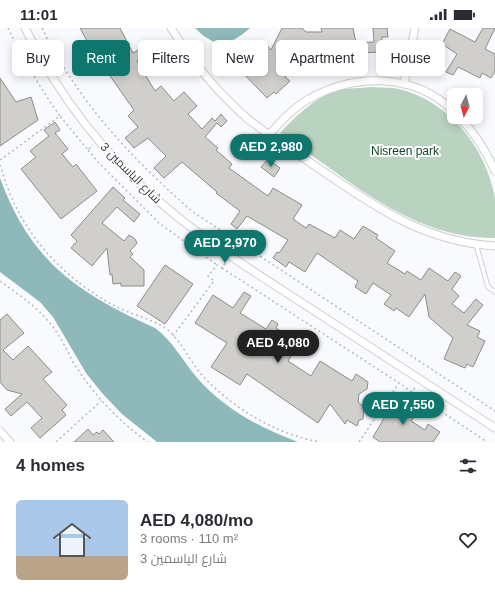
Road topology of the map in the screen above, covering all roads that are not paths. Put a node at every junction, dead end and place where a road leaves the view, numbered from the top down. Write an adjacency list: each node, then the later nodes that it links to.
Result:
1 (25, 28): 12 (street, شارع الياسمين 3)
2 (171, 28): 7 (street)
3 (415, 28): 4 (street)
4 (404, 84): 5 (street); 7 (street)
5 (447, 107)
6 (466, 124): 8 (street)
7 (269, 135): 9 (street)
8 (495, 171)
9 (476, 244): 10 (street); 11 (lane)
10 (495, 246)
11 (495, 292)
12 (495, 428)
13 (0, 431): 14 (street)
14 (10, 442)

